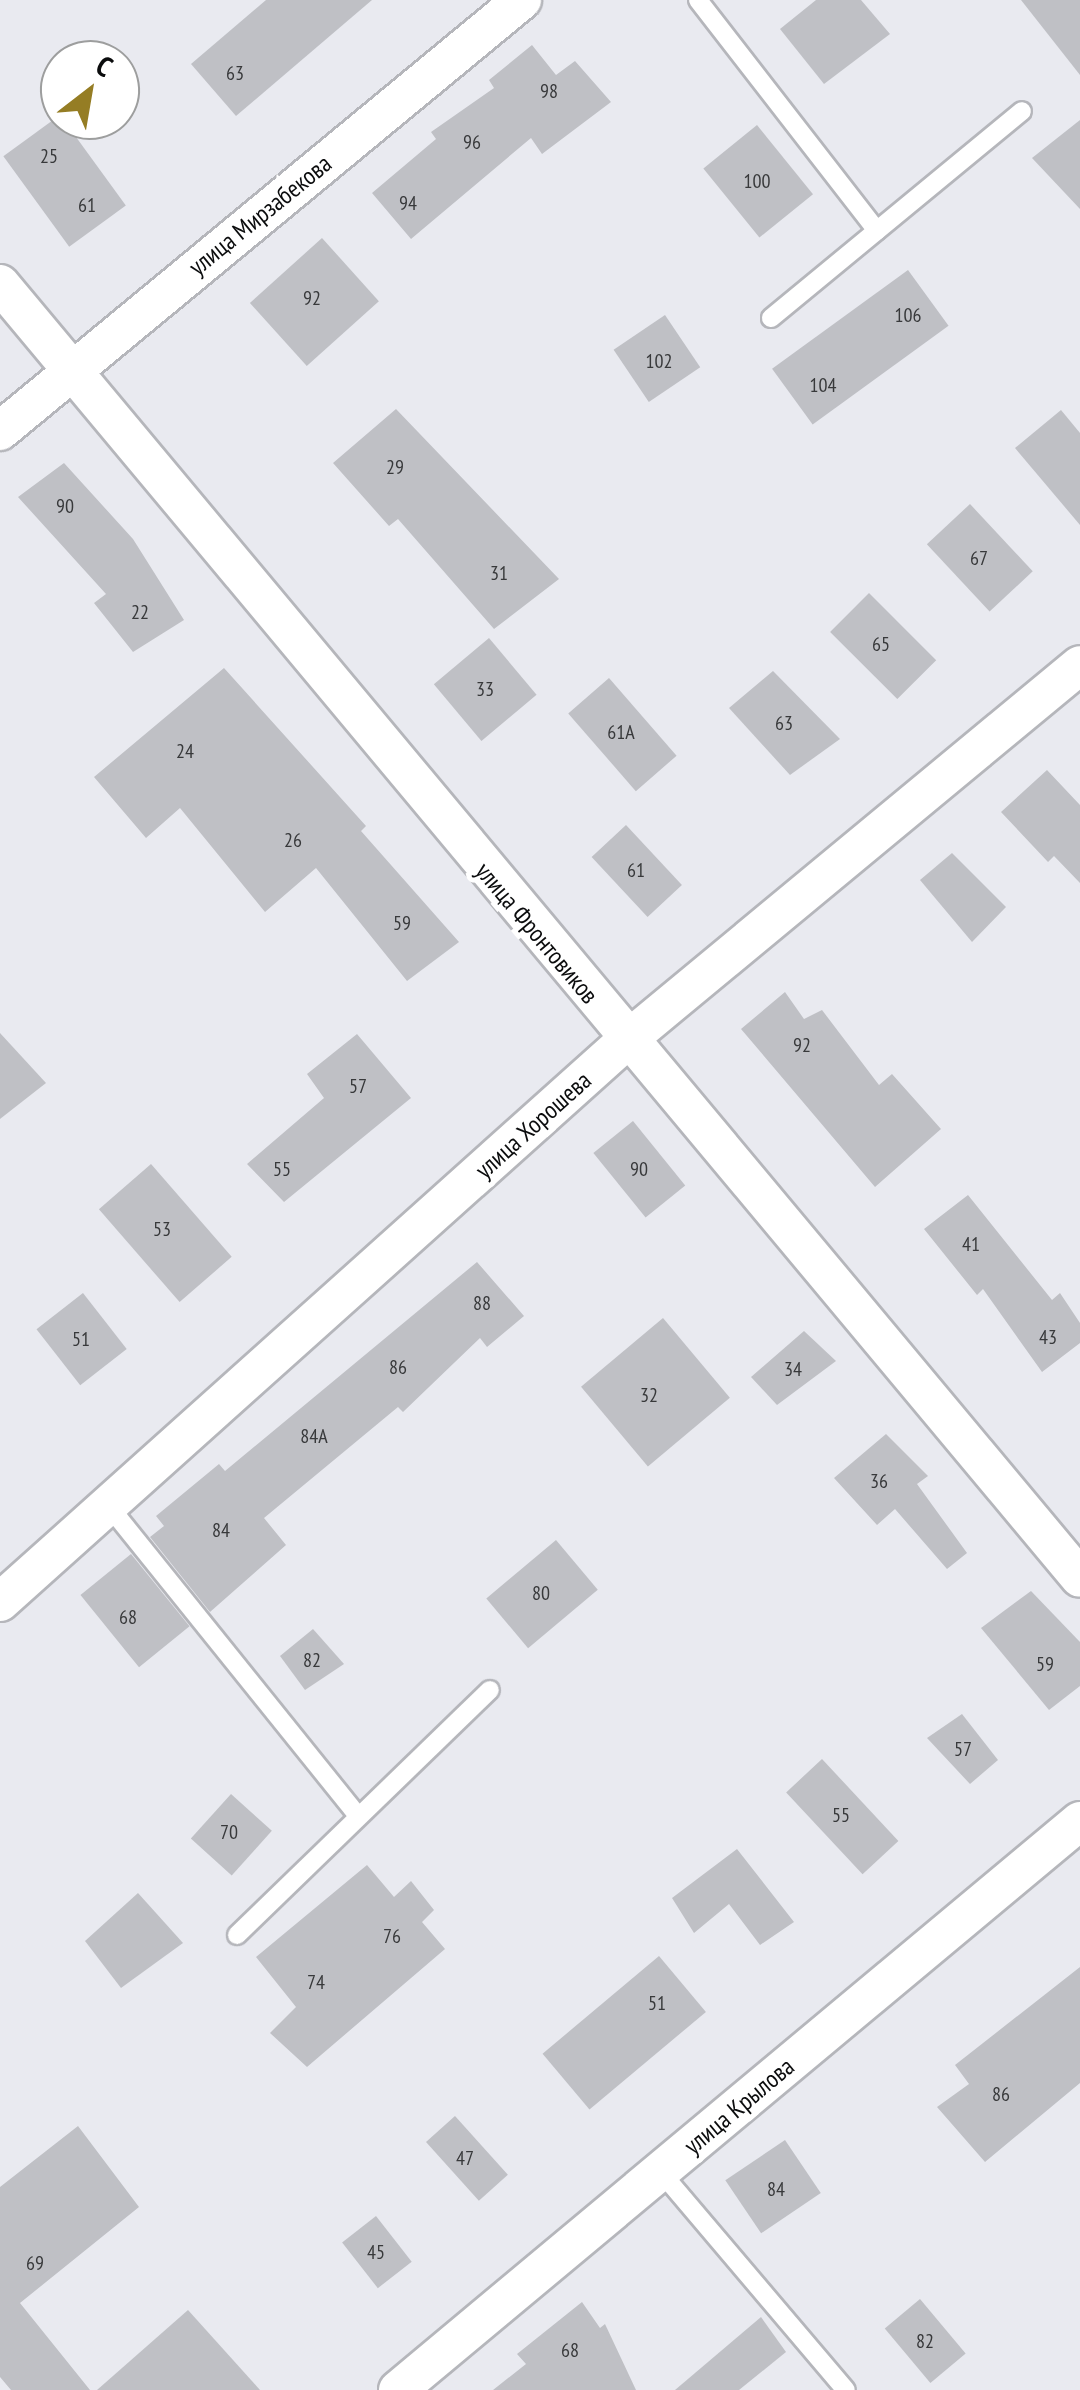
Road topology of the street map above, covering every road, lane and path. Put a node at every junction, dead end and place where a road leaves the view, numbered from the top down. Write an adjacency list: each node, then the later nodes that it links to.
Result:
1 (522, 0): 7 (street, улица Мирзабекова)
2 (698, 0): 4 (lane)
3 (1022, 111): 4 (lane)
4 (877, 231): 6 (lane)
5 (0, 284): 7 (street, улица Фронтовиков)
6 (771, 318)
7 (72, 369): 8 (street, улица Мирзабекова); 10 (street, улица Фронтовиков)
8 (0, 431)
9 (1080, 665): 10 (street, улица Хорошева)
10 (626, 1041): 11 (street, улица Хорошева); 12 (street, улица Фронтовиков)
11 (108, 1505): 13 (street, улица Хорошева); 15 (lane)
12 (1080, 1578)
13 (0, 1602)
14 (490, 1690): 15 (lane)
15 (358, 1816): 17 (lane)
16 (1080, 1821): 18 (street, улица Крылова)
17 (237, 1935)
18 (660, 2172): 19 (street, улица Крылова); 20 (lane)
19 (398, 2390)
20 (846, 2390)

